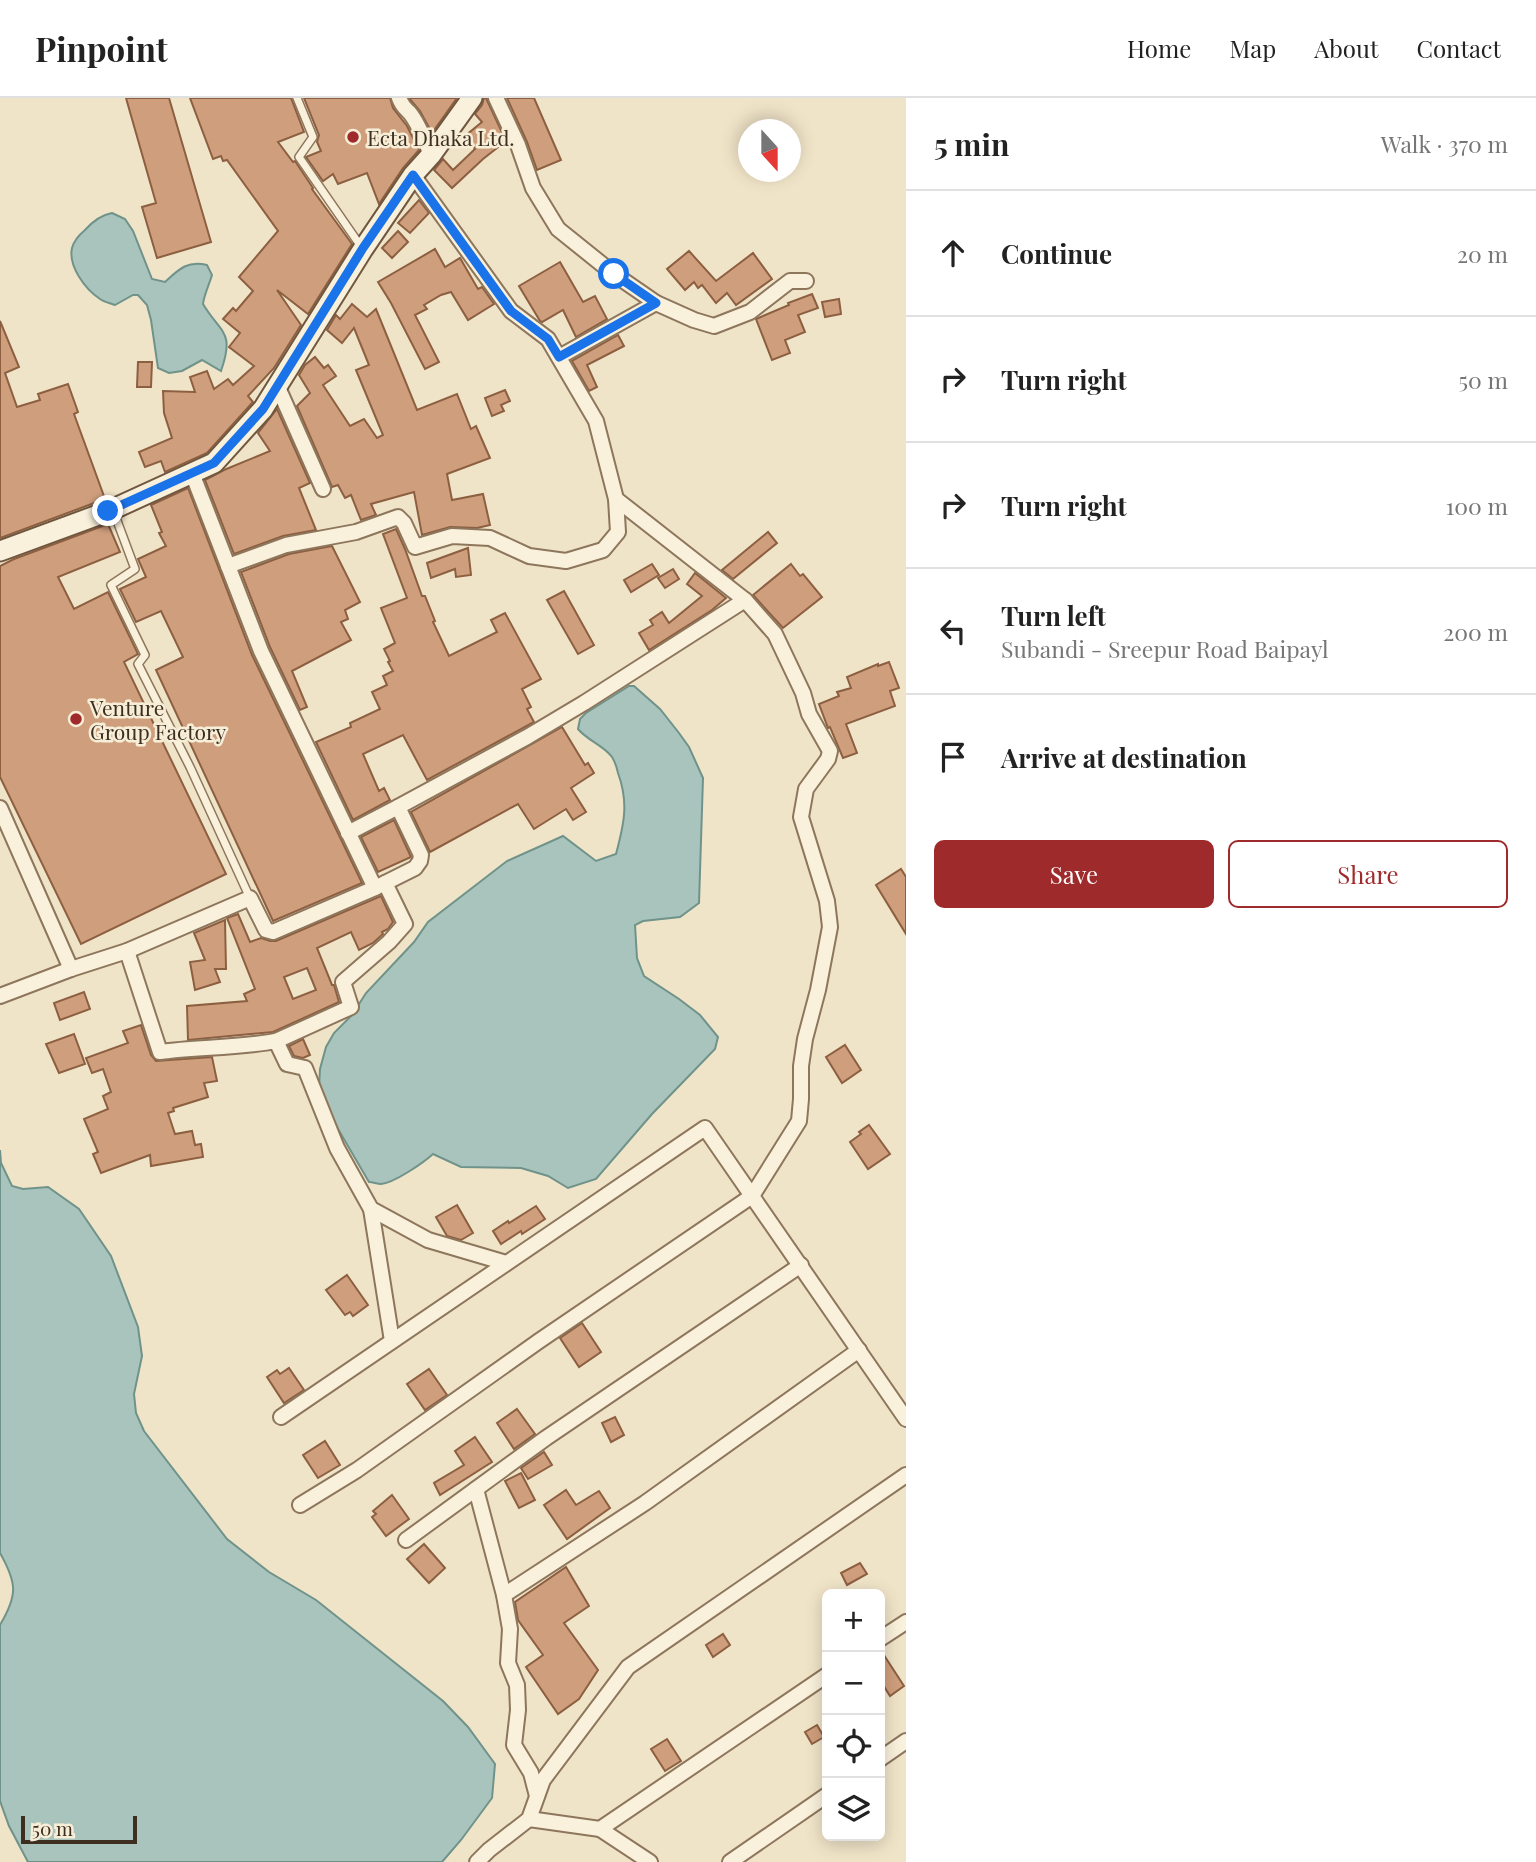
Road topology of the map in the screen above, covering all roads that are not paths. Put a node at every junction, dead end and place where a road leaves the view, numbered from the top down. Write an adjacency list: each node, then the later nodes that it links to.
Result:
1 (297, 98): 7 (lane)
2 (399, 98): 5 (street)
3 (472, 98): 5 (street)
4 (496, 98): 9 (street)
5 (430, 155): 6 (street)
6 (413, 175): 7 (street); 10 (street)
7 (363, 248): 11 (street)
8 (806, 281): 9 (street)
9 (656, 303): 10 (street)
10 (559, 357): 14 (street)
11 (277, 385): 12 (street); 13 (street)
12 (192, 473): 15 (street); 17 (street)
13 (323, 489)
14 (616, 499): 17 (street); 18 (street)
15 (113, 509): 16 (street); 23 (lane)
16 (0, 551)
17 (228, 566): 21 (street)
18 (745, 600): 19 (street); 28 (street)
19 (398, 807): 21 (street); 22 (street)
20 (0, 808): 25 (street)
21 (348, 833): 22 (street)
22 (380, 885): 23 (street); 27 (street)
23 (250, 898): 24 (street)
24 (127, 951): 25 (street); 27 (street)
25 (71, 969): 26 (street)
26 (0, 996)
27 (276, 1041): 29 (street)
28 (752, 1196): 30 (street); 31 (street); 38 (street)
29 (371, 1209): 30 (street); 32 (street)
30 (506, 1263): 32 (street)
31 (801, 1265): 33 (street); 37 (street)
32 (392, 1341): 34 (street)
33 (859, 1350): 35 (street); 40 (street)
34 (281, 1417)
35 (906, 1419)
36 (906, 1475): 46 (street)
37 (476, 1489): 39 (street); 40 (street)
38 (300, 1505)
39 (406, 1540)
40 (504, 1595): 46 (street)
41 (906, 1622): 42 (street)
42 (885, 1636)
43 (822, 1678): 49 (street)
44 (906, 1741): 45 (street)
45 (885, 1756)
46 (537, 1796): 48 (street)
47 (822, 1798): 52 (street)
48 (529, 1819): 49 (street); 50 (street)
49 (600, 1829): 51 (street)
50 (477, 1862)
51 (650, 1862)
52 (730, 1862)

